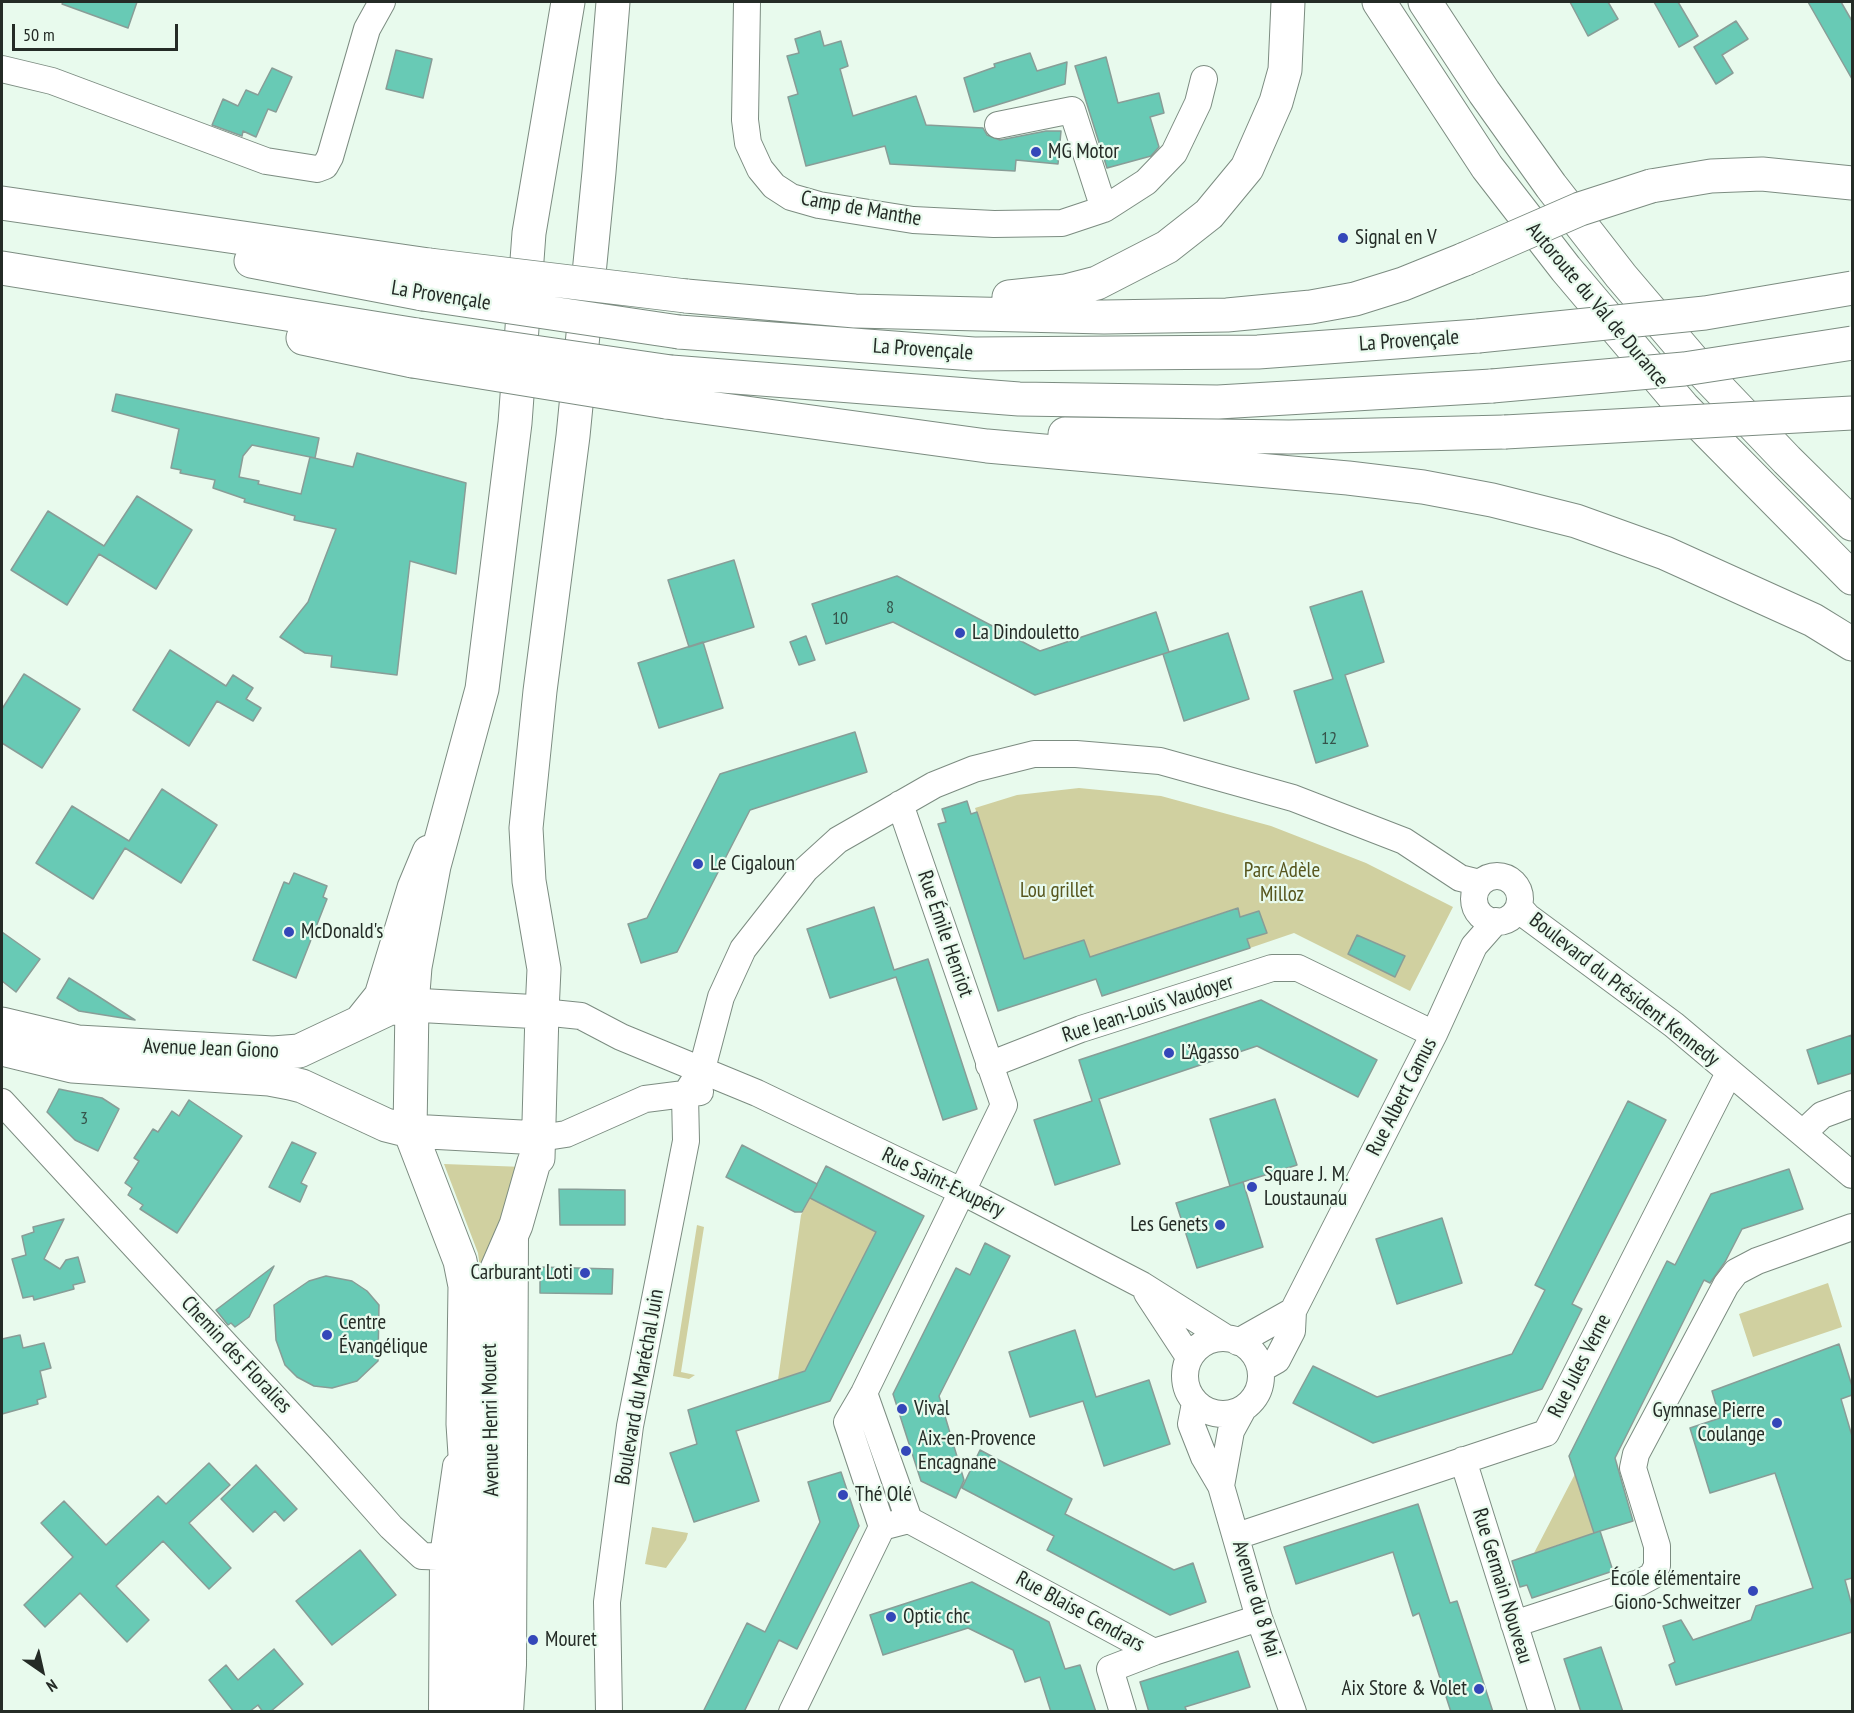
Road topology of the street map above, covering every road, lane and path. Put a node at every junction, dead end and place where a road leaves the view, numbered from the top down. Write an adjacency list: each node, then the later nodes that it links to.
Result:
1 (382, 2): 8 (street)
2 (568, 2): 30 (main road)
3 (613, 2): 34 (main road, Avenue Henri Mouret)
4 (747, 2): 14 (street, Camp de Manthe)
5 (1288, 2): 20 (main road)
6 (1379, 2): 27 (main road, Autoroute du Val de Durance)
7 (1425, 2): 10 (main road, Autoroute du Val de Durance)
8 (2, 69)
9 (1204, 79): 14 (street, Camp de Manthe)
10 (1484, 92): 25 (main road); 26 (main road, Autoroute du Val de Durance)
11 (998, 125): 14 (street)
12 (1852, 183): 20 (main road, bridge)
13 (2, 203): 18 (main road)
14 (1104, 209)
15 (2, 211): 18 (main road, La Provençale)
16 (2, 268): 22 (main road, La Provençale)
17 (2, 276): 22 (main road)
18 (426, 280): 19 (main road, La Provençale, bridge); 20 (main road, bridge)
19 (1852, 288)
20 (686, 296)
21 (1852, 343): 23 (main road, La Provençale, bridge)
22 (415, 348): 23 (main road, bridge)
23 (668, 387): 24 (main road, bridge); 28 (main road)
24 (1852, 413)
25 (1852, 498)
26 (1852, 524)
27 (1852, 578)
28 (1852, 644)
29 (900, 804): 31 (street); 39 (street, Rue Émile Henriot); 40 (street)
30 (450, 813): 33 (main road); 35 (main road)
31 (1478, 898): 32 (street); 32 (street); 37 (street, Rue Albert Camus)
32 (1519, 907): 41 (street, Boulevard du Président Kennedy)
33 (412, 1005): 34 (main road, Avenue Jean Giono); 35 (main road, Avenue Jean Giono); 46 (main road)
34 (542, 1012): 40 (street, Rue Saint-Exupéry); 48 (main road, Avenue Henri Mouret)
35 (361, 1021): 36 (main road, Avenue Jean Giono)
36 (2, 1024)
37 (1434, 1034): 39 (street, Rue Jean-Louis Vaudoyer); 54 (street, Rue Albert Camus)
38 (2, 1049): 46 (main road, Avenue Jean Giono)
39 (989, 1065): 50 (street)
40 (702, 1069): 42 (street, Rue Saint-Exupéry); 43 (street)
41 (1729, 1073): 47 (street, Boulevard du Président Kennedy); 61 (street, Rue Jules Verne)
42 (742, 1086): 43 (street); 50 (street, Rue Saint-Exupéry)
43 (685, 1095): 48 (street); 74 (street, Boulevard du Maréchal Juin)
44 (2, 1102): 66 (street, Chemin des Floralies)
45 (1852, 1104): 47 (street)
46 (410, 1131): 48 (main road, Avenue Jean Giono); 66 (main road, Avenue Henri Mouret)
47 (1803, 1133): 49 (street, Boulevard du Président Kennedy)
48 (540, 1138): 51 (main road, Avenue Henri Mouret)
49 (1852, 1175)
50 (961, 1191): 53 (street, Rue Saint-Exupéry); 58 (street)
51 (516, 1225): 66 (main road, Avenue Henri Mouret); 73 (street)
52 (1852, 1227): 68 (street)
53 (1142, 1285): 55 (street, Rue Saint-Exupéry); 56 (street, Rue Saint-Exupéry)
54 (1293, 1311): 55 (street); 57 (street, Rue Albert Camus)
55 (1232, 1340): 56 (street); 57 (street)
56 (1190, 1357): 59 (street)
57 (1261, 1369): 60 (street)
58 (864, 1392): 63 (street); 64 (street)
59 (1195, 1403): 60 (street); 62 (street, Avenue du 8 Mai)
60 (1243, 1409): 62 (street, Avenue du 8 Mai)
61 (1463, 1460): 65 (street, Rue Jules Verne); 68 (street, Rue Germain Nouveau)
62 (1221, 1486): 65 (street, Avenue du 8 Mai)
63 (909, 1520): 64 (street); 69 (street, Rue Blaise Cendrars)
64 (882, 1527): 75 (street)
65 (1237, 1536): 67 (street, Avenue du 8 Mai)
66 (467, 1558): 70 (street, Avenue Henri Mouret); 71 (main road, Avenue Henri Mouret); 72 (main road, Avenue Henri Mouret)
67 (1259, 1618): 69 (street, Rue Blaise Cendrars); 77 (street, Avenue du 8 Mai)
68 (1514, 1624): 78 (street, Rue Germain Nouveau)
69 (1154, 1652): 76 (street)
70 (442, 1712)
71 (462, 1712)
72 (493, 1712)
73 (510, 1712)
74 (609, 1712)
75 (792, 1712)
76 (1123, 1712)
77 (1293, 1712)
78 (1542, 1712)

